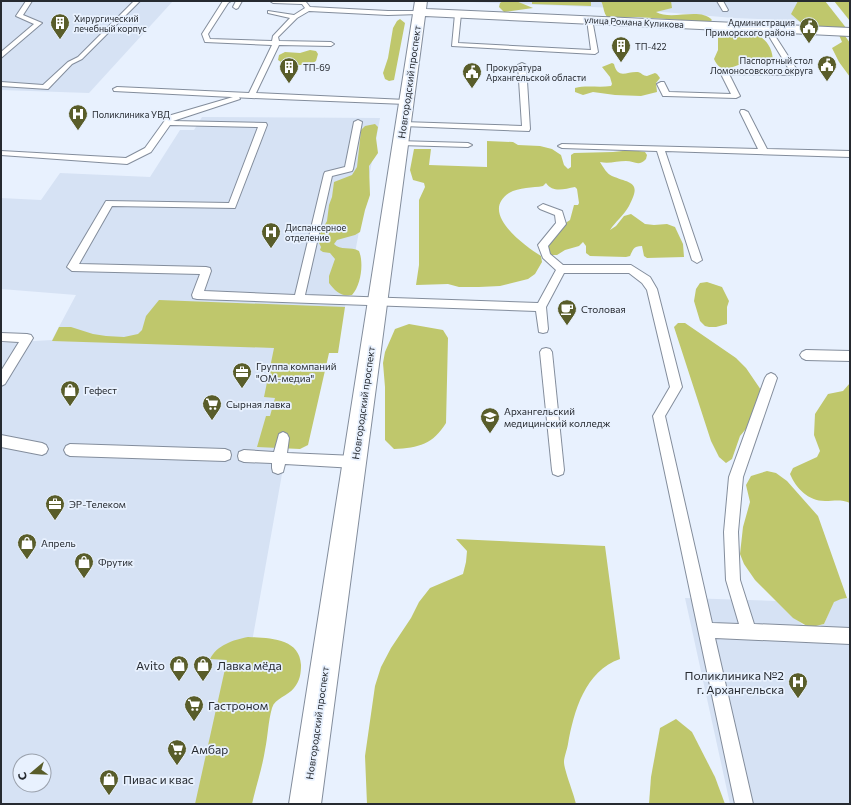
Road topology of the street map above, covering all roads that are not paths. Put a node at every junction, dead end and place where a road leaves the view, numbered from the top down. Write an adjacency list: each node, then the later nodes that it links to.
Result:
1 (30, 1): 18 (lane)
2 (137, 1): 20 (lane)
3 (228, 1): 16 (lane)
4 (273, 1): 6 (lane)
5 (720, 1): 9 (lane)
6 (302, 4): 7 (lane); 8 (lane); 12 (lane)
7 (359, 4)
8 (416, 6): 11 (street, улица Романа Куликова); 24 (street, Новгородский проспект)
9 (725, 10)
10 (270, 12): 12 (lane)
11 (458, 14): 13 (street, улица Романа Куликова); 13 (lane)
12 (295, 17): 16 (lane)
13 (590, 20): 14 (street, улица Романа Куликова)
14 (767, 28): 15 (street, улица Романа Куликова); 21 (lane)
15 (850, 32)
16 (276, 43): 17 (lane); 23 (lane)
17 (331, 44)
18 (1, 56)
19 (522, 64): 28 (lane)
20 (1, 84)
21 (661, 84)
22 (117, 90): 23 (lane)
23 (251, 96): 24 (lane); 27 (lane)
24 (406, 102): 28 (street, Новгородский проспект)
25 (744, 112): 32 (lane)
26 (358, 122): 38 (lane)
27 (168, 123): 33 (lane); 38 (lane)
28 (402, 134): 29 (lane); 39 (street, Новгородский проспект)
29 (468, 145)
30 (562, 146): 31 (lane)
31 (660, 149): 32 (lane); 36 (lane)
32 (764, 152): 34 (lane)
33 (1, 154)
34 (850, 154)
35 (543, 207): 37 (lane)
36 (697, 260)
37 (561, 269): 40 (lane); 57 (lane)
38 (299, 298): 39 (lane)
39 (378, 301): 40 (lane); 54 (street, Новгородский проспект)
40 (541, 307): 41 (lane)
41 (543, 329)
42 (1, 337): 47 (lane)
43 (546, 352): 56 (lane)
44 (806, 355): 45 (lane)
45 (850, 356)
46 (771, 378): 58 (lane)
47 (1, 381)
48 (283, 438): 55 (lane)
49 (1, 441): 50 (lane)
50 (42, 449)
51 (70, 450): 52 (lane)
52 (225, 455)
53 (244, 456): 55 (lane)
54 (355, 462): 55 (lane); 60 (street, Новгородский проспект)
55 (279, 463)
56 (558, 470)
57 (706, 630): 58 (lane); 61 (lane)
58 (749, 632): 59 (lane)
59 (850, 636)
60 (305, 804)
61 (744, 804)

